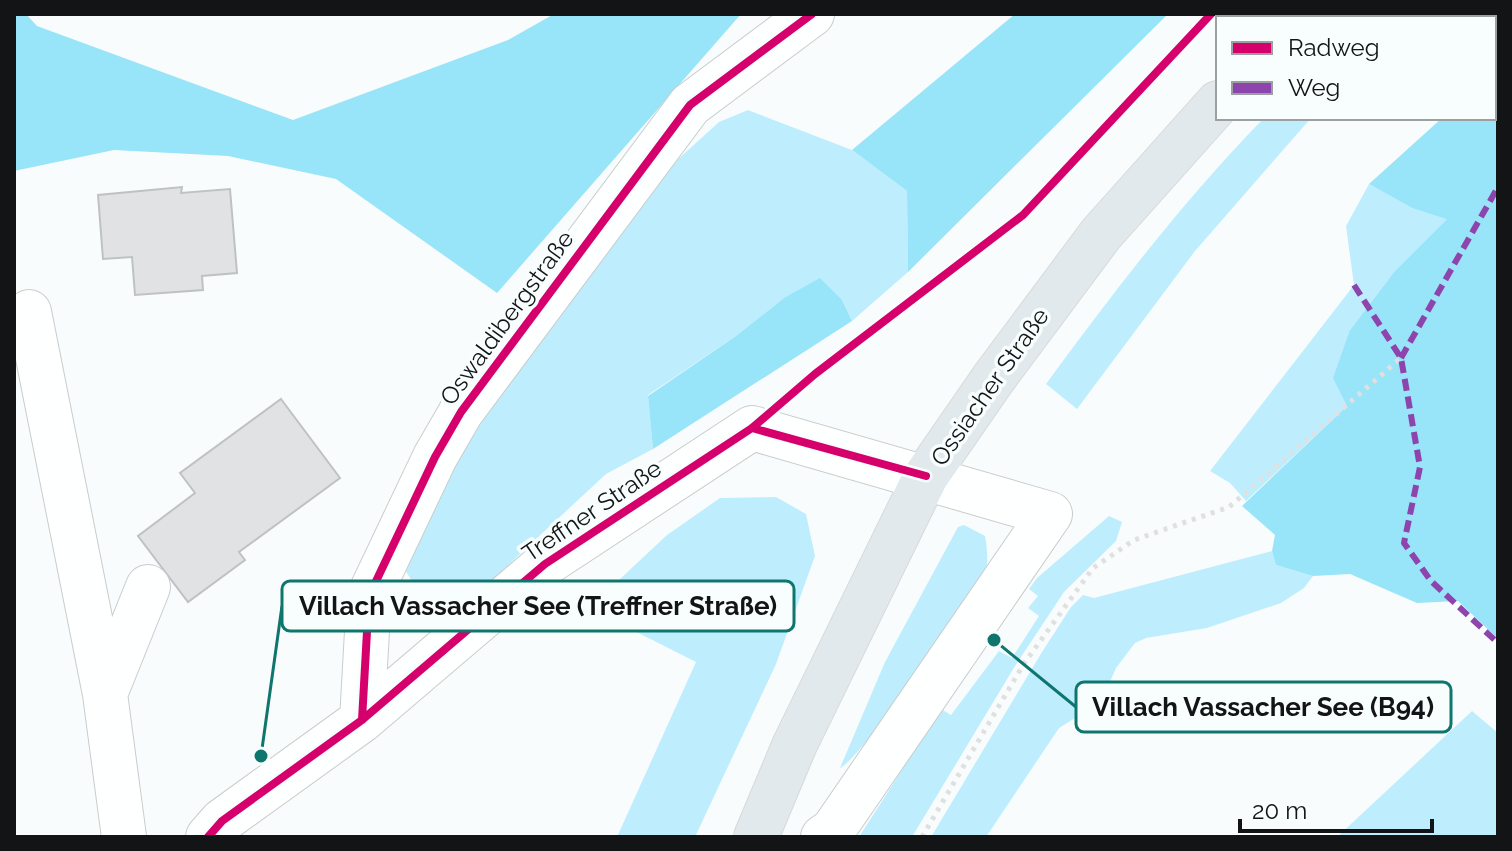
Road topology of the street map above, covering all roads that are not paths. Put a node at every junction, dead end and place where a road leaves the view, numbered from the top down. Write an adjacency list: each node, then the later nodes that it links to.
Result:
1 (812, 14): 7 (street, Oswaldibergstraße)
2 (1216, 105): 4 (main road, Ossiacher Straße)
3 (29, 312): 6 (street)
4 (926, 476): 7 (street, Treffner Straße); 10 (main road, Ossiacher Straße); 11 (street, Treffner Straße)
5 (148, 587): 6 (street)
6 (105, 694): 8 (street)
7 (362, 720): 9 (street, Treffner Straße)
8 (124, 837)
9 (208, 837)
10 (756, 837)
11 (823, 837)

